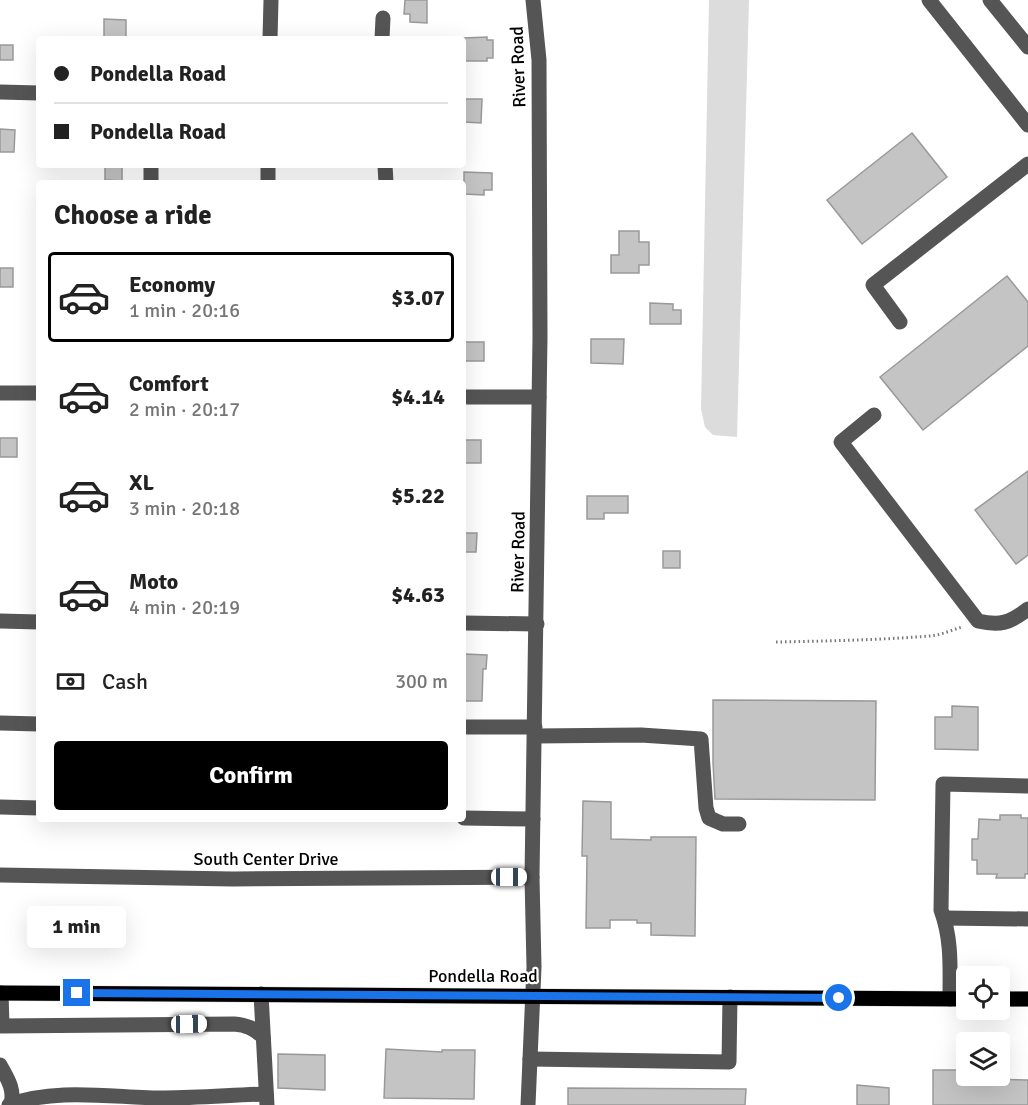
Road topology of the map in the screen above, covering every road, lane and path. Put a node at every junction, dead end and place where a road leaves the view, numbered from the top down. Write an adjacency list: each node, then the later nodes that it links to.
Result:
1 (271, 0): 6 (street)
2 (533, 0): 18 (street, River Road)
3 (929, 0): 11 (street)
4 (990, 0): 8 (street)
5 (382, 18): 7 (street)
6 (270, 36)
7 (382, 36)
8 (1028, 47)
9 (0, 92): 10 (street)
10 (36, 93)
11 (1023, 107): 12 (street)
12 (1028, 125)
13 (1028, 164): 14 (street)
14 (900, 322)
15 (0, 393): 16 (street)
16 (36, 393)
17 (466, 397): 18 (street)
18 (539, 397): 25 (street, River Road)
19 (874, 415): 22 (street)
20 (1028, 609): 22 (street)
21 (0, 621): 23 (street)
22 (978, 621): 26 (path)
23 (36, 622)
24 (466, 623): 25 (street)
25 (537, 624): 30 (street, River Road)
26 (776, 642)
27 (0, 723): 28 (street)
28 (36, 724)
29 (466, 727): 30 (street)
30 (535, 732): 35 (street, River Road); 36 (street)
31 (1028, 786): 39 (street)
32 (0, 807): 33 (street)
33 (36, 808)
34 (466, 818): 35 (street)
35 (532, 819): 38 (street, River Road)
36 (739, 824)
37 (0, 875): 38 (street, South Center Drive)
38 (532, 877): 43 (street, River Road)
39 (944, 918): 40 (street); 45 (street)
40 (1028, 919)
41 (1, 993): 42 (main road, Pondella Road); 49 (street)
42 (261, 994): 43 (main road, Pondella Road); 50 (street)
43 (533, 996): 44 (main road, Pondella Road); 51 (street, River Road)
44 (730, 998): 45 (main road, Pondella Road); 51 (street)
45 (950, 999): 46 (main road, Pondella Road)
46 (956, 999)
47 (1010, 999): 48 (main road)
48 (1028, 999)
49 (1, 1026): 50 (street)
50 (263, 1036): 53 (street)
51 (530, 1059): 55 (street, River Road)
52 (0, 1065): 54 (street)
53 (266, 1100): 54 (street)
54 (10, 1105)
55 (528, 1105)

